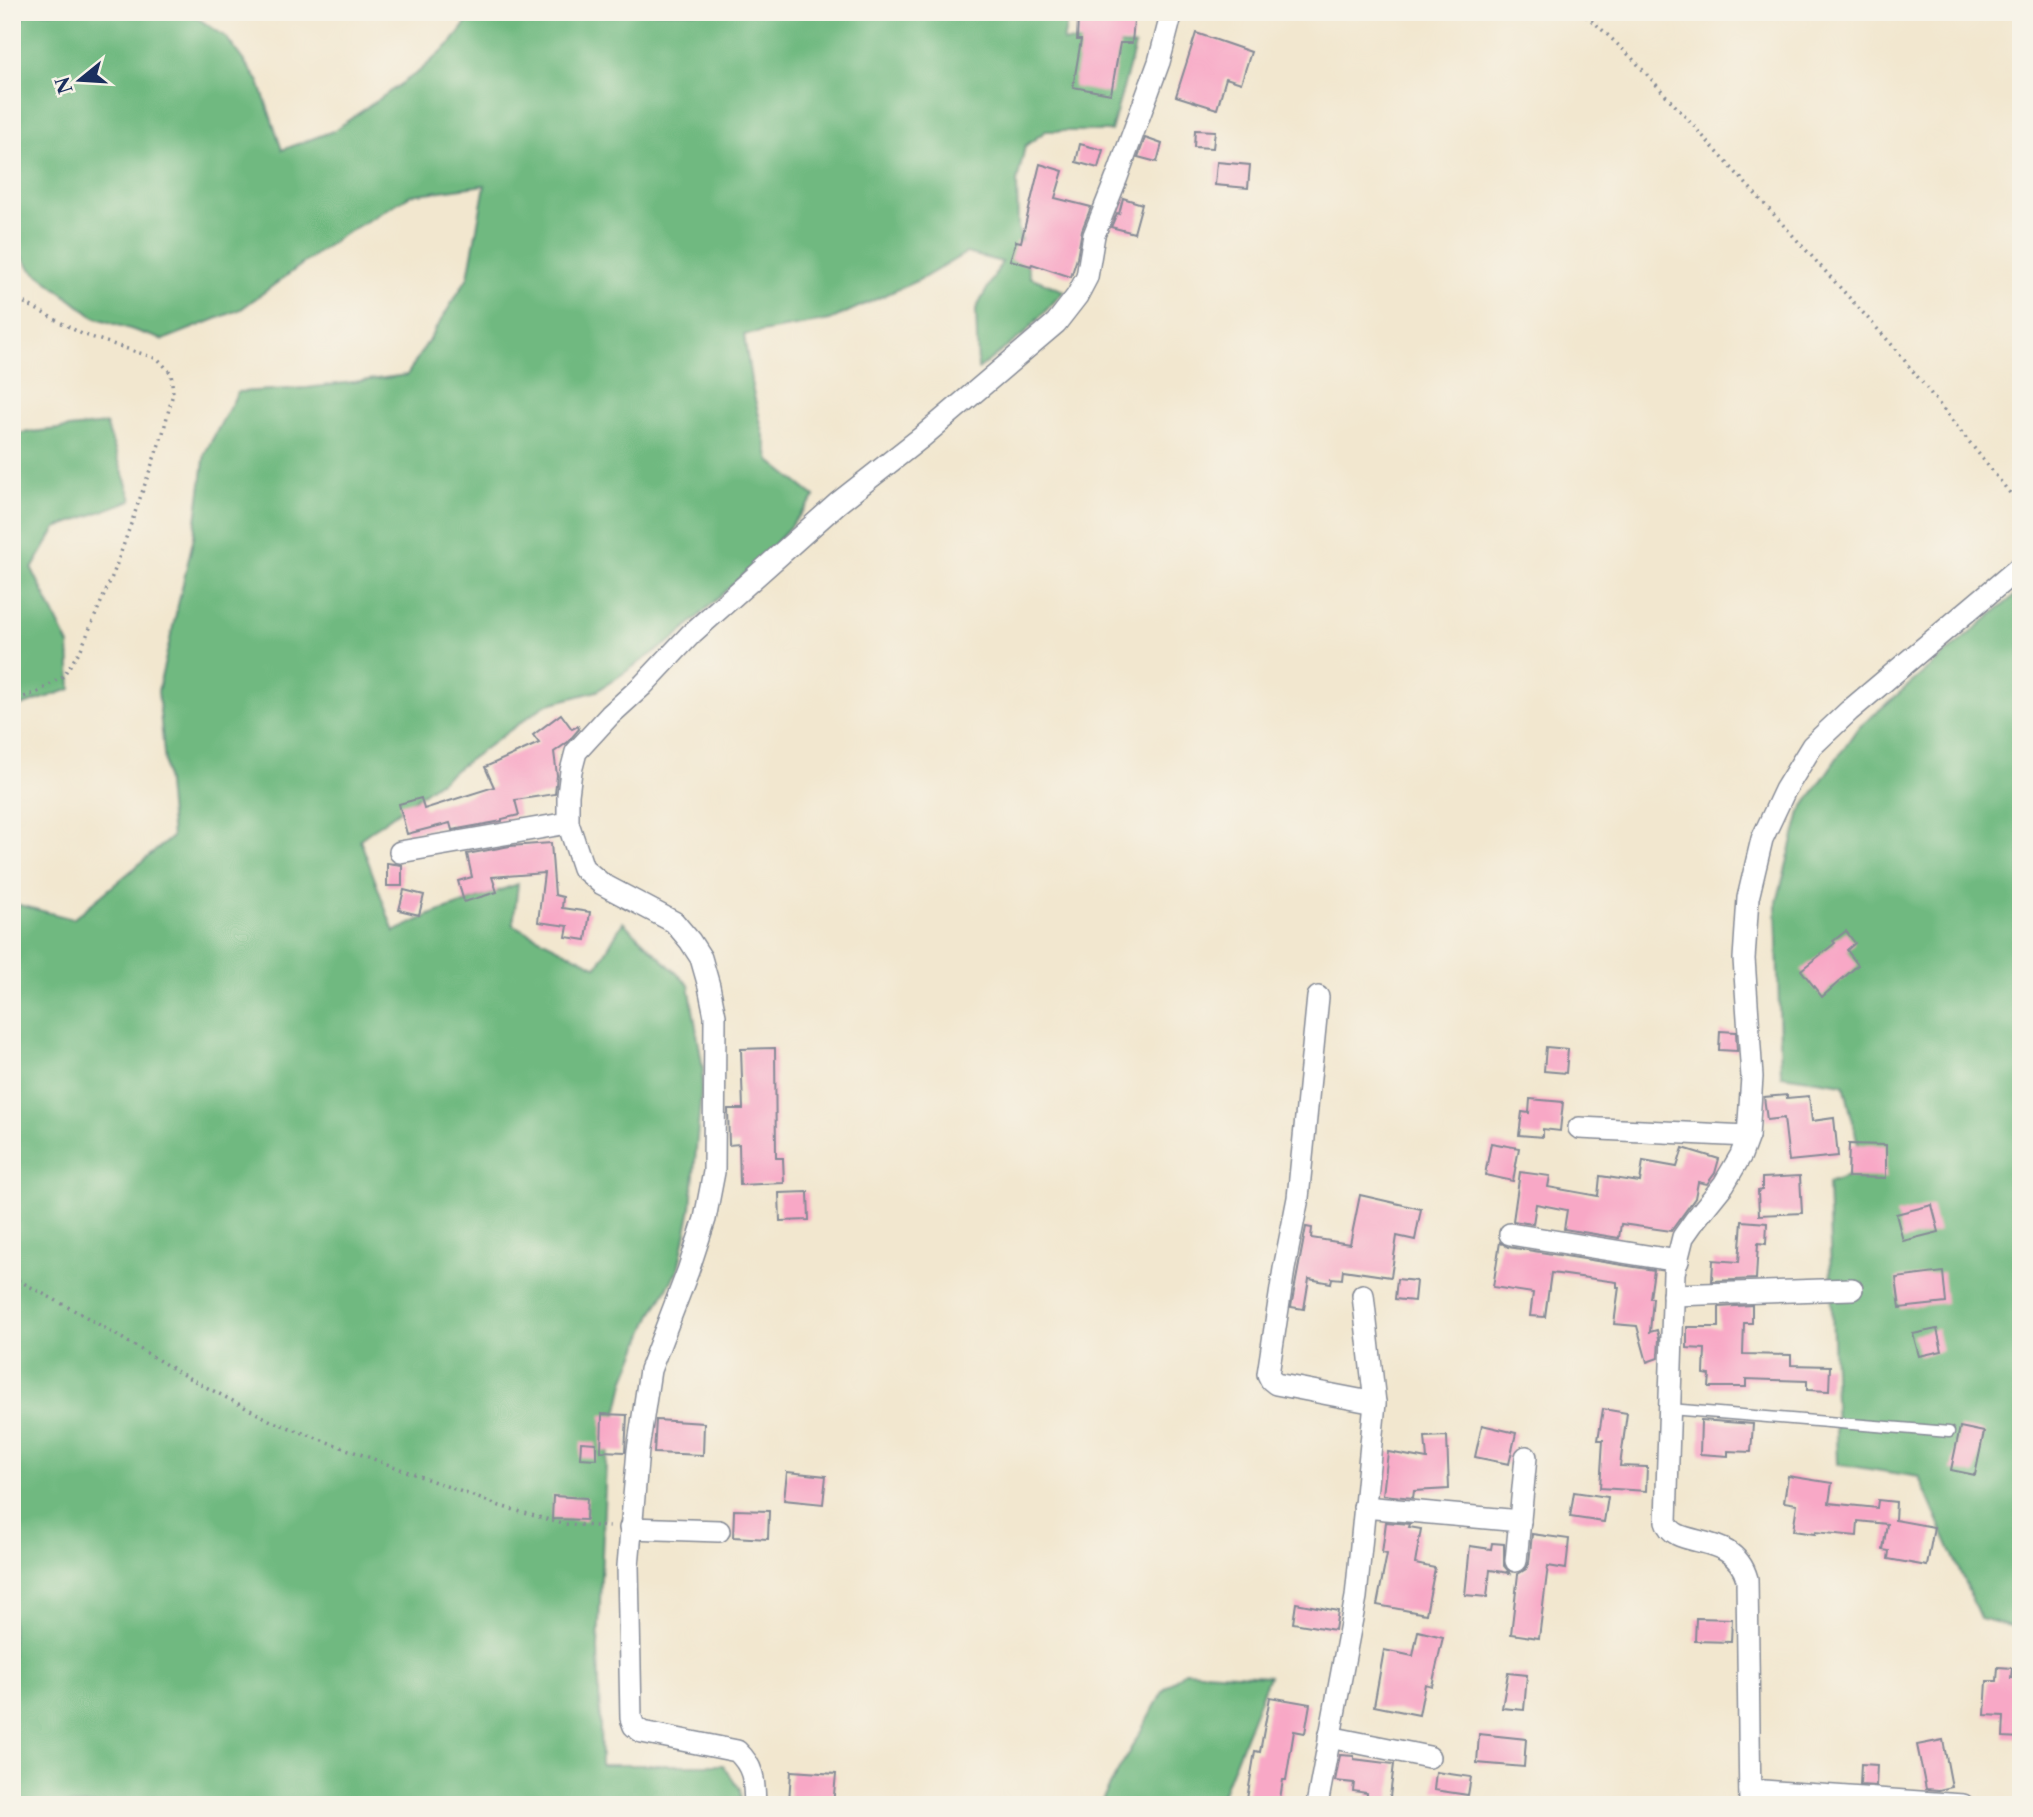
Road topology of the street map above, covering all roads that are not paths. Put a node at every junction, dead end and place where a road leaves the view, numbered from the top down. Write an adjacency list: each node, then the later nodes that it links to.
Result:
1 (1172, 12): 3 (street)
2 (2021, 566): 7 (street)
3 (568, 823): 4 (street); 19 (street)
4 (400, 852)
5 (1318, 997): 13 (street)
6 (1579, 1128): 7 (street)
7 (1748, 1136): 9 (street)
8 (1510, 1234): 9 (street)
9 (1678, 1261): 12 (street)
10 (1852, 1289): 12 (street)
11 (1363, 1295): 13 (street)
12 (1673, 1295): 14 (street)
13 (1375, 1403): 17 (street)
14 (1670, 1409): 15 (lane); 24 (street)
15 (1950, 1432)
16 (1526, 1457): 18 (street)
17 (1364, 1507): 18 (street); 22 (street)
18 (1520, 1521): 21 (street)
19 (630, 1528): 20 (street); 25 (street)
20 (719, 1531)
21 (1516, 1562)
22 (1329, 1737): 23 (street); 26 (street)
23 (1429, 1757)
24 (1750, 1797): 27 (street)
25 (755, 1805)
26 (1317, 1805)
27 (1963, 1805)

